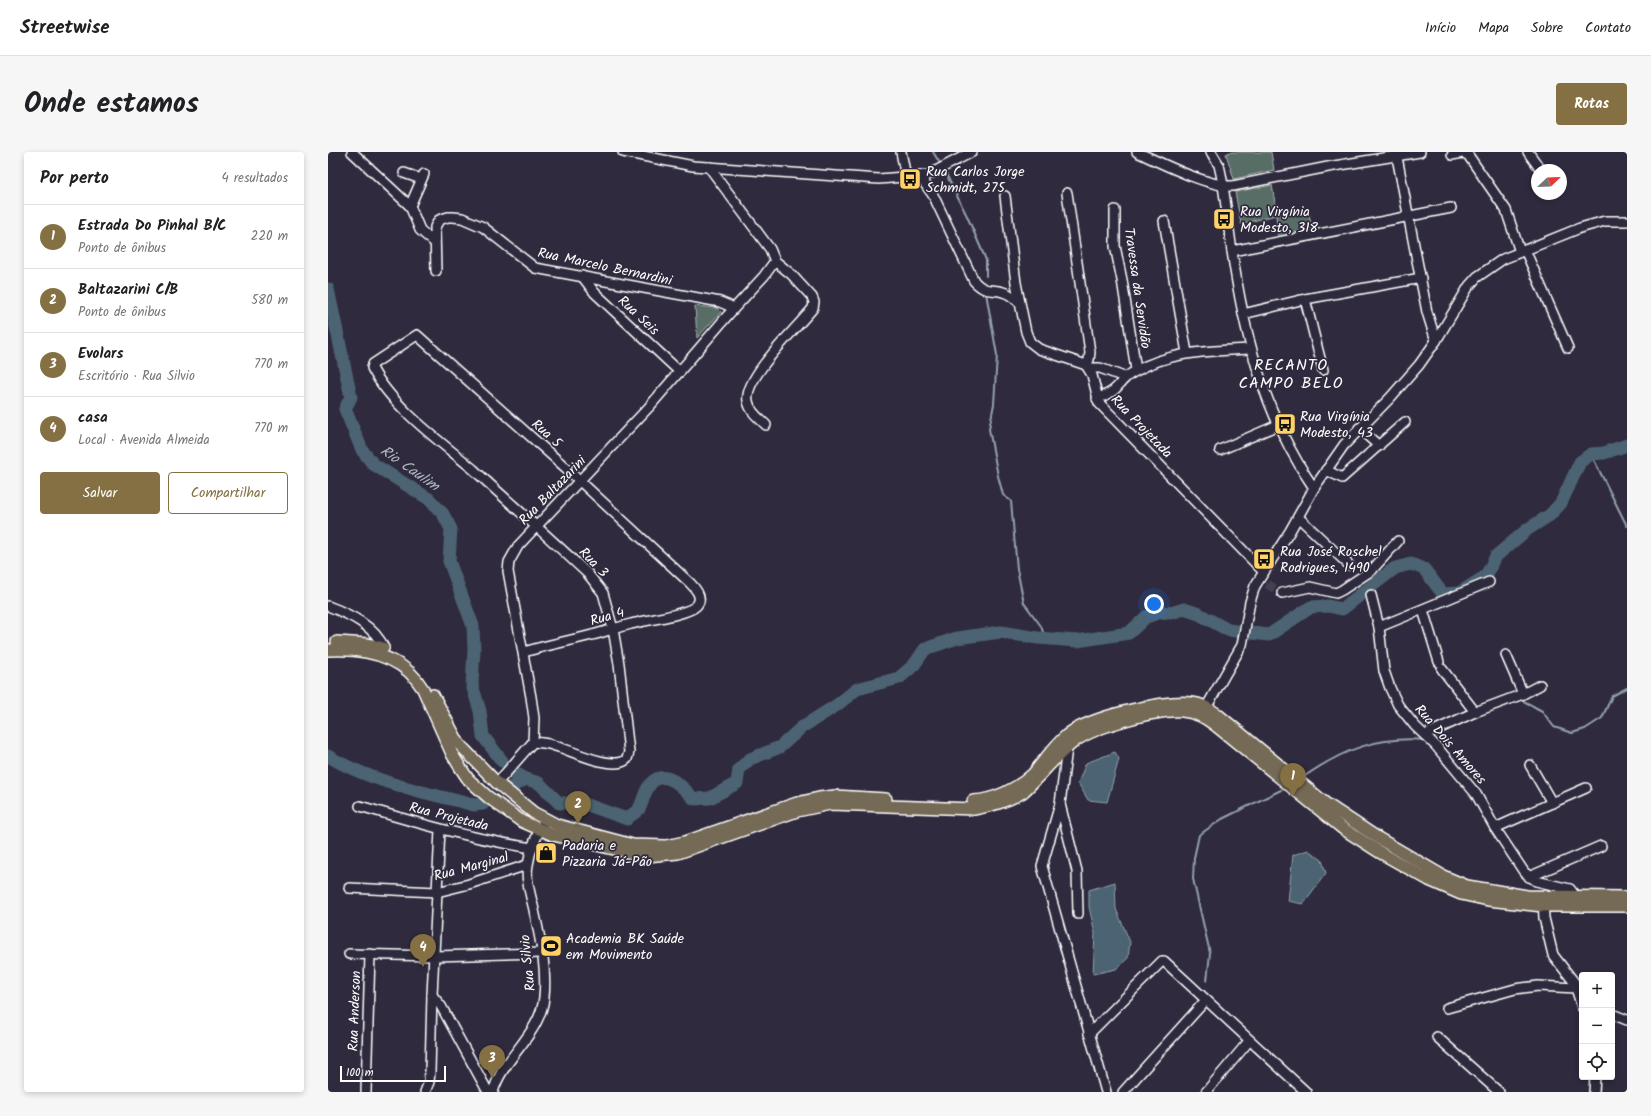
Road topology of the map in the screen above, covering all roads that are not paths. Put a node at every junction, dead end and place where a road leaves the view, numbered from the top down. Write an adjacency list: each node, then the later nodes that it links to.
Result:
1 (352, 152): 19 (street)
2 (623, 152): 12 (street)
3 (901, 152): 14 (street)
4 (972, 152): 15 (street)
5 (1137, 152): 16 (street)
6 (1211, 152): 16 (street)
7 (1420, 152): 9 (street)
8 (1528, 152): 11 (street)
9 (1396, 154): 16 (street); 22 (street)
10 (1452, 155): 27 (street)
11 (1537, 164)
12 (709, 168): 14 (street); 28 (street)
13 (404, 172): 19 (street)
14 (906, 177): 15 (street)
15 (920, 177): 33 (street)
16 (1224, 186): 26 (street)
17 (1067, 193): 43 (street, Rua Projetada)
18 (1005, 196): 32 (street)
19 (410, 206): 25 (street)
20 (1450, 208): 22 (street)
21 (1115, 210): 44 (street, Travessa da Servidão)
22 (1408, 216): 26 (street); 31 (street)
23 (1164, 221): 42 (street)
24 (1627, 221): 27 (street)
25 (434, 242): 29 (street); 30 (street, Rua Marcelo Bernardini)
26 (1232, 251): 37 (street)
27 (1522, 251): 39 (street); 41 (street)
28 (775, 261): 36 (street, Rua Baltazarini); 50 (street)
29 (436, 270)
30 (582, 276): 36 (street, Rua Marcelo Bernardini); 46 (street, Rua Seis)
31 (1421, 278): 34 (street); 39 (street)
32 (1016, 283): 33 (street); 35 (street)
33 (1005, 292): 35 (street)
34 (1305, 299): 37 (street); 45 (street)
35 (1019, 302): 43 (street)
36 (734, 308): 46 (street, Rua Baltazarini)
37 (1243, 314): 40 (street)
38 (417, 335): 56 (street, Rua 5); 59 (street, Rua 3)
39 (1436, 341): 52 (street)
40 (1250, 348): 42 (street); 51 (street)
41 (1568, 348)
42 (1187, 353): 44 (street)
43 (1087, 367): 47 (street); 48 (street, Rua Projetada)
44 (1136, 370): 47 (street)
45 (1323, 370)
46 (680, 372): 56 (street, Rua Baltazarini)
47 (1124, 377): 48 (street)
48 (1097, 399): 62 (street, Rua Projetada)
49 (1405, 422): 53 (street)
50 (766, 425)
51 (1278, 425): 54 (street); 57 (street)
52 (1359, 428): 53 (street); 55 (street)
53 (1379, 446): 55 (street)
54 (1220, 450)
55 (1326, 470): 57 (street)
56 (579, 481): 59 (street, Rua Baltazarini); 67 (street, Rua 5)
57 (1314, 488): 58 (street)
58 (1298, 517): 61 (street); 62 (street)
59 (536, 527): 70 (street, Rua 3); 74 (street, Rua Baltazarini)
60 (1398, 541): 64 (street)
61 (1350, 565)
62 (1263, 578): 78 (street)
63 (1489, 582): 68 (street)
64 (1282, 593)
65 (1371, 595): 69 (street, Rua Dois Amores)
66 (328, 606): 72 (street)
67 (696, 606): 70 (street, Rua 4)
68 (1423, 610): 69 (street); 79 (street)
69 (1379, 627): 80 (street, Rua Dois Amores)
70 (613, 629): 74 (street, Rua 4); 81 (street, Rua 3)
71 (328, 642): 72 (main road)
72 (384, 648): 83 (main road)
73 (328, 650): 85 (main road)
74 (524, 652): 81 (street, Rua Baltazarini)
75 (1506, 655): 77 (street)
76 (1540, 685): 77 (street)
77 (1523, 694): 79 (street)
78 (1204, 711): 82 (main road); 93 (main road); 103 (main road)
79 (1475, 712): 80 (street)
80 (1425, 735): 94 (street, Rua Dois Amores)
81 (533, 742): 86 (street)
82 (1067, 748): 90 (street); 93 (main road)
83 (475, 762): 85 (main road); 86 (main road)
84 (1530, 765): 89 (street)
85 (464, 773): 91 (main road)
86 (497, 783): 88 (main road)
87 (1586, 788): 89 (street)
88 (512, 796): 91 (main road); 93 (main road)
89 (1552, 803): 94 (street)
90 (1060, 804): 106 (street); 117 (street)
91 (500, 805): 93 (main road)
92 (360, 806): 95 (street, Rua Projetada)
93 (538, 825): 96 (street, Rua Silvio)
94 (1495, 828): 99 (street, Rua Dois Amores)
95 (440, 830): 96 (street, Rua Projetada); 101 (street)
96 (533, 846): 98 (street, Rua Silvio)
97 (1601, 846): 99 (street)
98 (527, 865): 101 (street, Rua Marginal); 107 (street, Rua Silvio)
99 (1529, 877): 104 (street)
100 (349, 888): 101 (street, Rua Marginal)
101 (437, 892): 110 (street)
102 (1627, 897): 104 (main road)
103 (1543, 902): 104 (main road); 111 (street)
104 (1579, 902): 105 (main road)
105 (1627, 906)
106 (1078, 914)
107 (542, 953): 110 (street); 125 (street, Rua Silvio)
108 (349, 954): 109 (street)
109 (370, 954): 110 (street); 122 (street, Rua Anderson)
110 (435, 956): 112 (street)
111 (1579, 991): 114 (street)
112 (432, 995): 123 (street); 124 (street)
113 (1206, 1000): 117 (street); 119 (street); 127 (street)
114 (1447, 1008)
115 (1615, 1015): 116 (street)
116 (1627, 1020)
117 (1089, 1034): 126 (street)
118 (1437, 1037): 131 (street)
119 (1250, 1041): 121 (street); 128 (street)
120 (1595, 1080): 132 (street)
121 (1298, 1084): 129 (street); 130 (street)
122 (366, 1092)
123 (425, 1092)
124 (488, 1092)
125 (494, 1092)
126 (1106, 1092)
127 (1123, 1092)
128 (1206, 1092)
129 (1291, 1092)
130 (1306, 1092)
131 (1499, 1092)
132 (1594, 1092)

